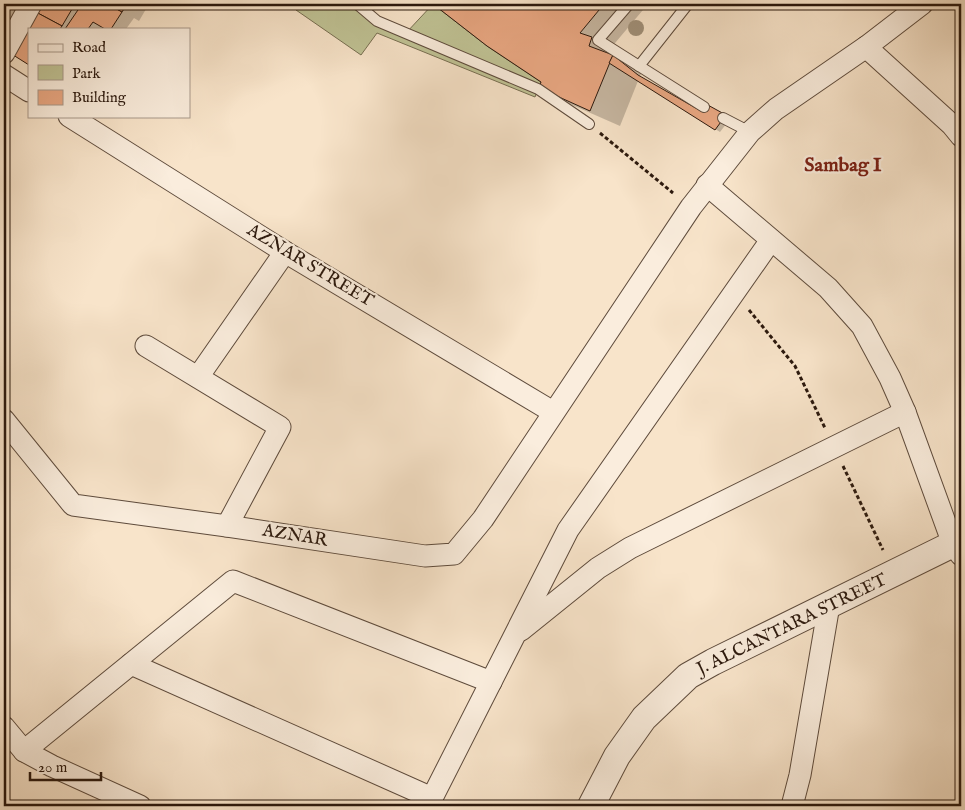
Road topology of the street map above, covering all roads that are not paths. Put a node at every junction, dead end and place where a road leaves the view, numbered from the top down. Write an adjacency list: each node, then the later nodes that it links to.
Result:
1 (31, 4): 7 (street)
2 (357, 4): 14 (lane)
3 (629, 4): 8 (lane)
4 (688, 4): 8 (lane)
5 (922, 4): 6 (street, AZNAR)
6 (866, 47): 15 (street, AZNAR); 16 (street)
7 (4, 52)
8 (639, 66): 11 (lane)
9 (4, 75): 10 (street)
10 (28, 90)
11 (704, 107)
12 (72, 118): 19 (street, AZNAR STREET)
13 (723, 118): 15 (lane)
14 (589, 124)
15 (750, 132): 17 (street, AZNAR)
16 (961, 136)
17 (707, 185): 18 (street); 22 (street, AZNAR)
18 (771, 240): 23 (street); 28 (street)
19 (285, 252): 21 (street); 22 (street, AZNAR STREET)
20 (146, 346): 21 (street)
21 (198, 377): 25 (street)
22 (554, 412): 25 (street, AZNAR)
23 (905, 412): 26 (street); 28 (street)
24 (4, 420): 25 (street, AZNAR)
25 (227, 526)
26 (959, 546): 27 (street, J. ALCANTARA STREET)
27 (829, 605): 35 (street, J. ALCANTARA STREET); 36 (street)
28 (515, 635): 30 (street)
29 (131, 664): 30 (street); 32 (street); 33 (street)
30 (491, 682): 33 (street)
31 (4, 727): 32 (street)
32 (24, 751): 34 (street)
33 (430, 802)
34 (140, 806)
35 (591, 806)
36 (792, 806)

